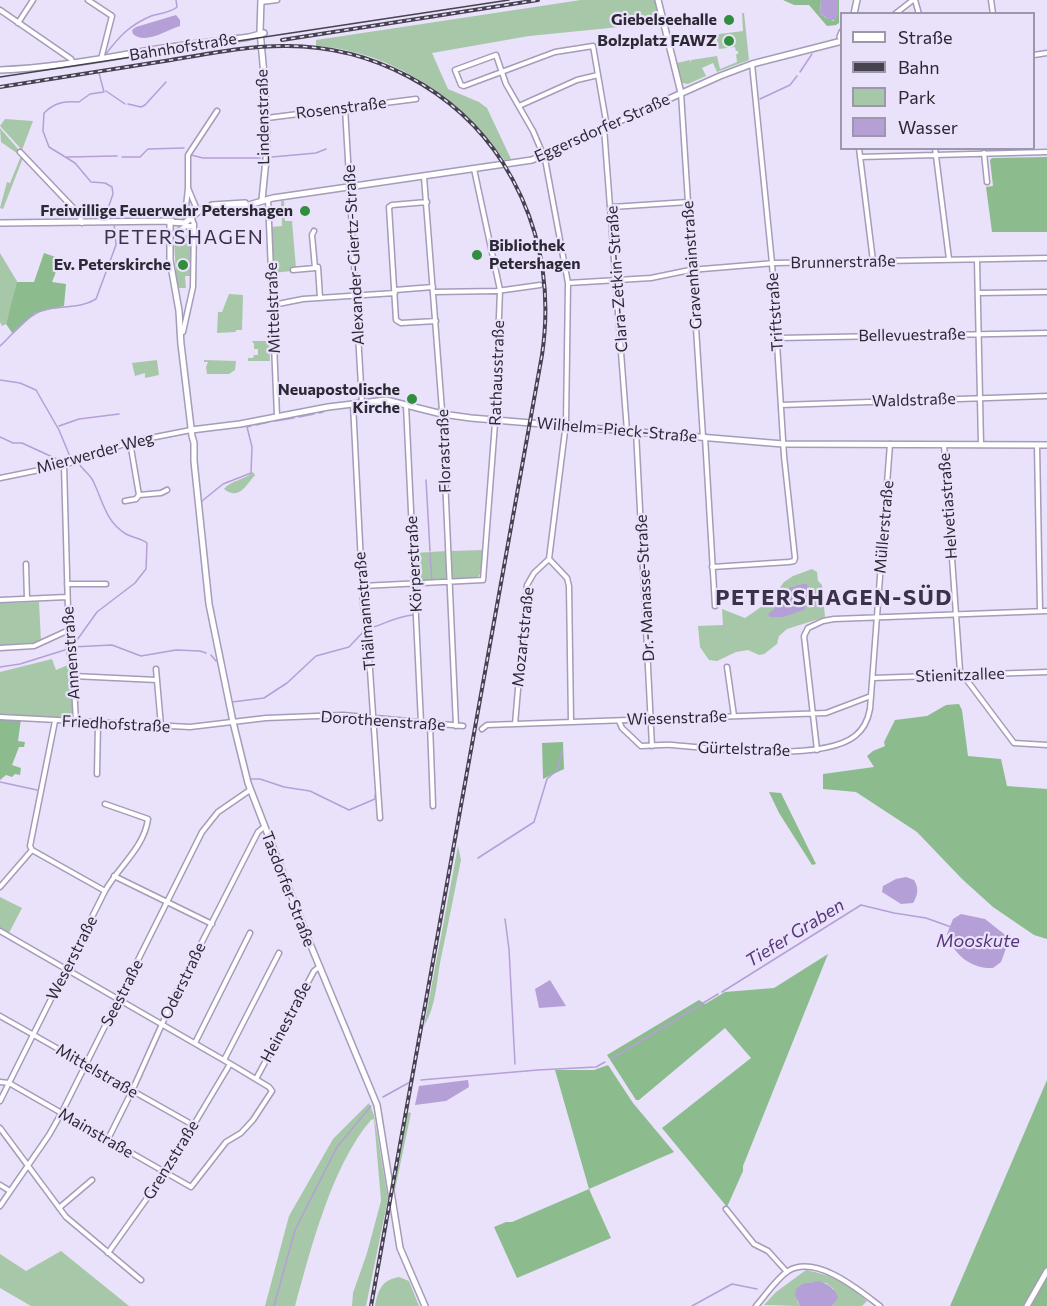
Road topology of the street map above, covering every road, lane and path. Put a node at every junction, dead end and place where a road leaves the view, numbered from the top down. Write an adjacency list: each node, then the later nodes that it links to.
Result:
1 (33, 0): 9 (street)
2 (88, 0): 12 (street)
3 (277, 0): 6 (street)
4 (658, 0): 18 (street)
5 (914, 0): 8 (street)
6 (261, 1): 10 (street, Lindenstraße)
7 (0, 10): 9 (street)
8 (898, 12)
9 (18, 23): 13 (street)
10 (262, 33): 12 (street, Bahnhofstraße); 23 (street, Lindenstraße)
11 (840, 38): 14 (street, Eggersdorfer Straße)
12 (101, 60): 13 (street, Bahnhofstraße)
13 (73, 63): 15 (street, Bahnhofstraße)
14 (752, 64): 18 (street, Eggersdorfer Straße); 55 (street, Triftstraße)
15 (0, 70)
16 (502, 71): 16 (street); 17 (street, Clara-Zetkin-Straße); 20 (street)
17 (598, 73): 20 (street); 24 (street, Clara-Zetkin-Straße)
18 (681, 93): 24 (street, Eggersdorfer Straße); 41 (street, Gravenhainstraße)
19 (416, 99): 21 (street, Rosenstraße)
20 (519, 106): 32 (street)
21 (345, 108): 23 (street, Rosenstraße); 37 (street, Alexander-Giertz-Straße)
22 (217, 111): 38 (street)
23 (267, 118): 39 (street, Lindenstraße)
24 (605, 128): 32 (street, Eggersdorfer Straße); 42 (street, Clara-Zetkin-Straße)
25 (859, 150): 33 (street)
26 (935, 150): 31 (street)
27 (1014, 150): 29 (street); 30 (street)
28 (20, 152): 47 (street)
29 (1047, 152)
30 (984, 153): 31 (street); 36 (street)
31 (936, 154): 33 (street); 52 (street)
32 (544, 155): 34 (street, Eggersdorfer Straße); 60 (street)
33 (860, 157): 54 (street)
34 (474, 169): 35 (street, Eggersdorfer Straße); 63 (street, Rathausstraße)
35 (424, 177): 37 (street, Eggersdorfer Straße); 40 (street, Florastraße)
36 (987, 182)
37 (350, 187): 39 (street, Eggersdorfer Straße); 67 (street, Alexander-Giertz-Straße)
38 (188, 188): 43 (street); 44 (street)
39 (265, 199): 43 (street); 69 (street, Mittelstraße)
40 (427, 202): 62 (street, Florastraße); 64 (street)
41 (688, 202): 42 (street); 58 (street, Gravenhainstraße)
42 (612, 207): 59 (street, Clara-Zetkin-Straße)
43 (197, 211): 44 (street)
44 (189, 217): 46 (street); 48 (street)
45 (2, 222): 47 (street)
46 (170, 222): 47 (street); 70 (street, Tasdorfer Straße)
47 (82, 223)
48 (194, 226): 50 (street); 71 (street)
49 (314, 231): 56 (street)
50 (174, 234)
51 (1047, 258): 53 (street, Brunnerstraße)
52 (949, 259): 53 (street, Brunnerstraße); 54 (street, Brunnerstraße)
53 (977, 260): 66 (street)
54 (873, 261): 55 (street, Brunnerstraße)
55 (772, 263): 58 (street, Brunnerstraße); 76 (street, Triftstraße)
56 (315, 268): 57 (street); 68 (street)
57 (293, 270)
58 (692, 270): 59 (street, Brunnerstraße); 90 (street, Gravenhainstraße)
59 (617, 280): 60 (street, Brunnerstraße); 87 (street, Clara-Zetkin-Straße)
60 (568, 283): 86 (street)
61 (540, 285): 63 (street)
62 (434, 290): 63 (street); 64 (street); 72 (street, Florastraße)
63 (500, 290): 85 (street, Rathausstraße)
64 (395, 292): 67 (street); 72 (street)
65 (1047, 292): 66 (street)
66 (979, 293): 75 (street)
67 (357, 295): 68 (street); 79 (street, Alexander-Giertz-Straße)
68 (320, 298): 69 (street)
69 (273, 305): 84 (street, Mittelstraße)
70 (179, 311): 71 (street); 73 (street, Tasdorfer Straße)
71 (188, 312): 73 (street)
72 (436, 321): 83 (street, Florastraße)
73 (180, 332): 89 (street, Tasdorfer Straße)
74 (1047, 333): 75 (street, Bellevuestraße)
75 (979, 334): 76 (street, Bellevuestraße); 78 (street)
76 (778, 338): 82 (street, Triftstraße)
77 (1047, 396): 78 (street, Waldstraße)
78 (981, 398): 82 (street, Waldstraße); 95 (street)
79 (362, 403): 80 (street, Wilhelm-Pieck-Straße); 81 (street, Wilhelm-Pieck-Straße)
80 (353, 404): 84 (street, Wilhelm-Pieck-Straße); 110 (street, Thälmannstraße)
81 (406, 405): 83 (street, Wilhelm-Pieck-Straße); 109 (street, Körperstraße)
82 (781, 405): 92 (street, Triftstraße)
83 (442, 414): 85 (street, Wilhelm-Pieck-Straße); 106 (street, Florastraße)
84 (277, 416): 89 (street, Wilhelm-Pieck-Straße)
85 (495, 420): 86 (street, Wilhelm-Pieck-Straße); 106 (street, Rathausstraße)
86 (566, 426): 87 (street, Wilhelm-Pieck-Straße); 103 (street)
87 (627, 431): 88 (street, Wilhelm-Pieck-Straße)
88 (636, 431): 90 (street, Wilhelm-Pieck-Straße); 134 (street, Dr.-Manasse-Straße)
89 (191, 433): 91 (street, Mierwerder Weg); 138 (street, Tasdorfer Straße)
90 (704, 437): 92 (street, Wilhelm-Pieck-Straße); 105 (street, Gravenhainstraße)
91 (130, 442): 98 (street, Mierwerder Weg); 101 (street)
92 (783, 444): 93 (street, Wilhelm-Pieck-Straße); 105 (street, Triftstraße)
93 (890, 444): 94 (street, Wilhelm-Pieck-Straße); 118 (street, Müllerstraße)
94 (944, 445): 95 (street, Wilhelm-Pieck-Straße); 117 (street, Helvetiastraße)
95 (981, 445): 96 (street, Wilhelm-Pieck-Straße)
96 (1037, 445): 97 (street, Wilhelm-Pieck-Straße); 115 (street)
97 (1047, 445)
98 (64, 465): 99 (street, Mierwerder Weg); 107 (street, Annenstraße)
99 (0, 478)
100 (166, 490): 101 (street)
101 (139, 495): 102 (street)
102 (125, 501)
103 (549, 559): 139 (street); 143 (street, Mozartstraße)
104 (26, 564): 112 (street)
105 (712, 567): 114 (street, Gravenhainstraße)
106 (450, 582): 109 (street); 145 (street, Florastraße)
107 (67, 584): 108 (street, Annenstraße); 111 (street, Annenstraße)
108 (106, 584)
109 (414, 584): 110 (street); 141 (street, Körperstraße)
110 (362, 586): 132 (street, Thälmannstraße)
111 (68, 597): 112 (street); 119 (street, Annenstraße)
112 (27, 599): 113 (street)
113 (0, 600)
114 (715, 606)
115 (1040, 611): 116 (street); 117 (street)
116 (1047, 611)
117 (955, 614): 118 (street); 124 (street, Helvetiastraße)
118 (876, 616): 126 (street, Müllerstraße); 129 (street)
119 (69, 630): 120 (street); 125 (street, Annenstraße)
120 (0, 648)
121 (727, 667): 130 (street)
122 (156, 669): 127 (street)
123 (1047, 672): 124 (street, Stienitzallee)
124 (962, 675): 126 (street, Stienitzallee); 148 (street)
125 (73, 676): 127 (street); 137 (street, Annenstraße)
126 (873, 678): 128 (street, Müllerstraße)
127 (157, 680): 144 (street)
128 (871, 696): 129 (street, Wiesenstraße); 133 (street, Müllerstraße)
129 (812, 713): 130 (street, Wiesenstraße); 150 (street)
130 (734, 716): 134 (street, Wiesenstraße)
131 (0, 717): 135 (street, Friedhofstraße)
132 (374, 718): 138 (street, Dorotheenstraße); 141 (street, Dorotheenstraße); 155 (street, Thälmannstraße)
133 (869, 718): 150 (street, Gürtelstraße)
134 (651, 719): 136 (street, Wiesenstraße); 149 (street, Dr.-Manasse-Straße)
135 (55, 721): 137 (street, Friedhofstraße); 157 (street)
136 (620, 721): 139 (street, Wiesenstraße); 149 (street, Gürtelstraße)
137 (75, 722): 140 (street, Friedhofstraße)
138 (233, 722): 144 (street, Friedhofstraße); 152 (street, Tasdorfer Straße)
139 (571, 722): 143 (street, Wiesenstraße)
140 (98, 723): 144 (street, Friedhofstraße); 151 (street)
141 (421, 723): 142 (street, Dorotheenstraße)
142 (430, 724): 145 (street, Dorotheenstraße); 154 (street)
143 (515, 724): 147 (street, Wiesenstraße)
144 (161, 726)
145 (456, 726): 146 (street, Dorotheenstraße)
146 (463, 726)
147 (482, 729)
148 (1047, 745)
149 (652, 746): 150 (street, Gürtelstraße)
150 (817, 750)
151 (97, 774)
152 (250, 790): 156 (street, Tasdorfer Straße); 161 (street, Seestraße)
153 (105, 804): 158 (street, Weserstraße)
154 (433, 806)
155 (380, 818)
156 (264, 827): 162 (street, Oderstraße); 166 (street, Tasdorfer Straße)
157 (32, 850): 159 (street); 160 (street)
158 (114, 876): 160 (street, Weserstraße); 161 (street)
159 (0, 887)
160 (105, 891): 167 (street, Weserstraße)
161 (167, 902): 162 (street); 168 (street, Seestraße)
162 (212, 924): 170 (street, Oderstraße)
163 (0, 931): 167 (street)
164 (250, 933): 172 (street)
165 (279, 953): 173 (street)
166 (319, 967): 176 (street, Heinestraße); 197 (street, Tasdorfer Straße)
167 (67, 969): 168 (street); 171 (street, Weserstraße)
168 (118, 1000): 170 (street); 175 (street, Seestraße)
169 (0, 1016): 171 (street, Mittelstraße)
170 (162, 1024): 172 (street); 179 (street, Oderstraße)
171 (34, 1035): 175 (street, Mittelstraße); 178 (street, Weserstraße)
172 (195, 1043): 173 (street)
173 (224, 1060): 174 (street)
174 (230, 1064): 176 (street); 182 (street, Grenzstraße)
175 (86, 1065): 179 (street, Mittelstraße); 181 (street, Seestraße)
176 (256, 1079): 186 (street, Mainstraße)
177 (0, 1082): 178 (street, Mainstraße)
178 (9, 1083): 180 (street, Weserstraße); 181 (street, Mainstraße)
179 (132, 1091): 182 (street, Mittelstraße); 184 (street, Oderstraße)
180 (0, 1101)
181 (62, 1113): 184 (street, Mainstraße); 185 (street, Seestraße)
182 (193, 1125): 186 (street, Grenzstraße)
183 (0, 1128): 185 (street)
184 (108, 1139): 186 (street, Mainstraße)
185 (28, 1165): 189 (street, Seestraße); 191 (street)
186 (165, 1173): 193 (street, Grenzstraße)
187 (92, 1180): 191 (street)
188 (0, 1185): 189 (street)
189 (10, 1191): 190 (street, Seestraße)
190 (0, 1206)
191 (59, 1208): 193 (street)
192 (726, 1209): 195 (street)
193 (108, 1253): 196 (street)
194 (1047, 1271): 200 (street)
195 (787, 1272): 198 (street); 199 (street)
196 (141, 1280)
197 (425, 1306)
198 (756, 1306)
199 (880, 1306)
200 (1027, 1306)

